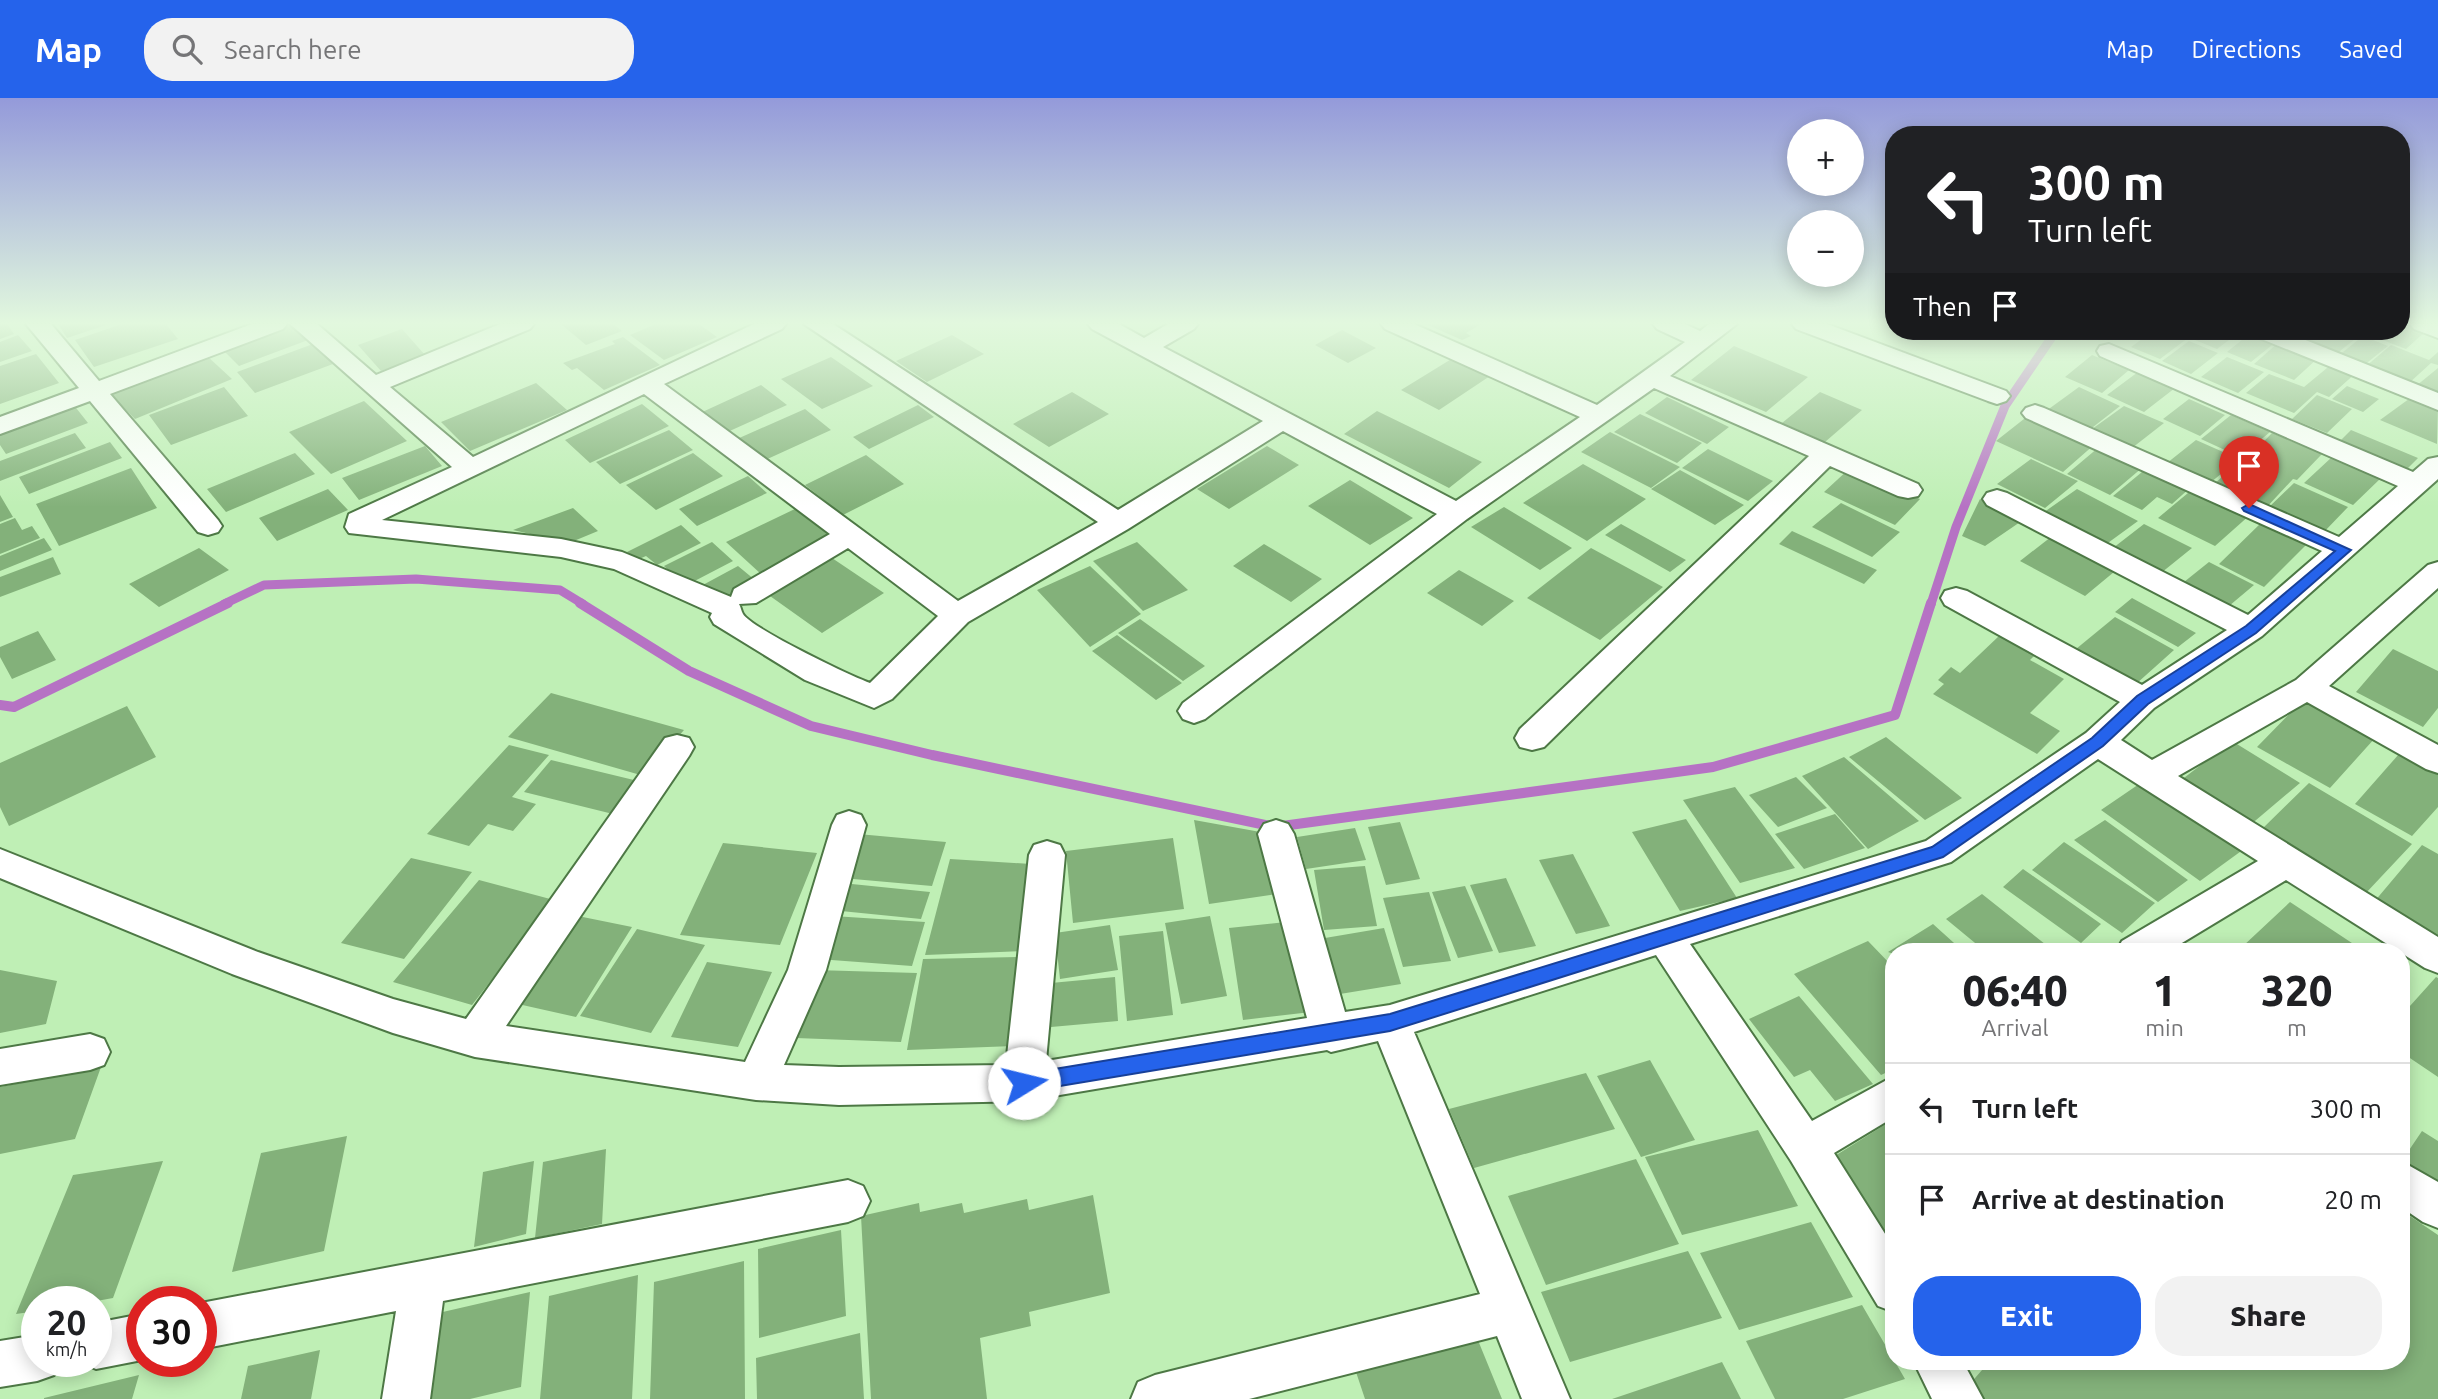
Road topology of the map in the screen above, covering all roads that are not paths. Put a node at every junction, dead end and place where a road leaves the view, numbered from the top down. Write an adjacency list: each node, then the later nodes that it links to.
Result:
1 (89, 385): 14 (street)
2 (111, 385): 14 (street)
3 (372, 385): 22 (street)
4 (642, 385): 22 (street)
5 (648, 385): 29 (street)
6 (908, 385): 27 (street)
7 (1213, 385): 19 (street)
8 (1529, 385): 18 (street)
9 (1641, 385): 18 (street)
10 (1668, 385): 21 (street)
11 (1967, 385): 15 (street)
12 (2196, 385): 23 (street)
13 (2395, 385): 16 (street)
14 (94, 391): 20 (street); 28 (street)
15 (1997, 396)
16 (2438, 402)
17 (2035, 413): 30 (street)
18 (1599, 416): 26 (street)
19 (1281, 421): 26 (street); 27 (street)
20 (0, 426)
21 (1826, 455): 24 (street); 39 (street)
22 (470, 469): 34 (street)
23 (2427, 474): 30 (street)
24 (1908, 490)
25 (1997, 499): 35 (street)
26 (1457, 513): 38 (street)
27 (1118, 523): 34 (street)
28 (208, 526)
29 (850, 535): 32 (street); 34 (street)
30 (2344, 550): 35 (street)
31 (2432, 585): 36 (street)
32 (745, 596)
33 (1956, 598): 37 (street)
34 (957, 615)
35 (2251, 629): 37 (street)
36 (2307, 688): 42 (street); 43 (street)
37 (2143, 700): 40 (street)
38 (1194, 711)
39 (1532, 738)
40 (2098, 742): 43 (street); 49 (street)
41 (677, 747): 54 (street)
42 (2438, 760)
43 (2151, 776): 47 (street)
44 (849, 825): 57 (street)
45 (1276, 834): 53 (street)
46 (1047, 855): 58 (street)
47 (2286, 862): 50 (street); 51 (street)
48 (0, 863): 54 (street)
49 (1664, 937): 52 (street); 60 (street)
50 (2150, 943)
51 (2438, 957)
52 (1390, 1022): 53 (street); 66 (street)
53 (1331, 1034): 58 (street)
54 (475, 1039): 57 (street)
55 (90, 1052): 56 (street)
56 (0, 1067)
57 (756, 1082): 58 (street)
58 (1024, 1083)
59 (1885, 1100): 60 (street)
60 (1806, 1147): 64 (street)
61 (2410, 1188): 63 (street)
62 (848, 1201): 65 (street)
63 (2438, 1207)
64 (1885, 1275)
65 (423, 1283): 67 (street); 69 (street)
66 (1509, 1310): 70 (street); 71 (street)
67 (217, 1323)
68 (1942, 1370): 72 (street)
69 (407, 1399)
70 (1155, 1399)
71 (1546, 1399)
72 (1959, 1399)

